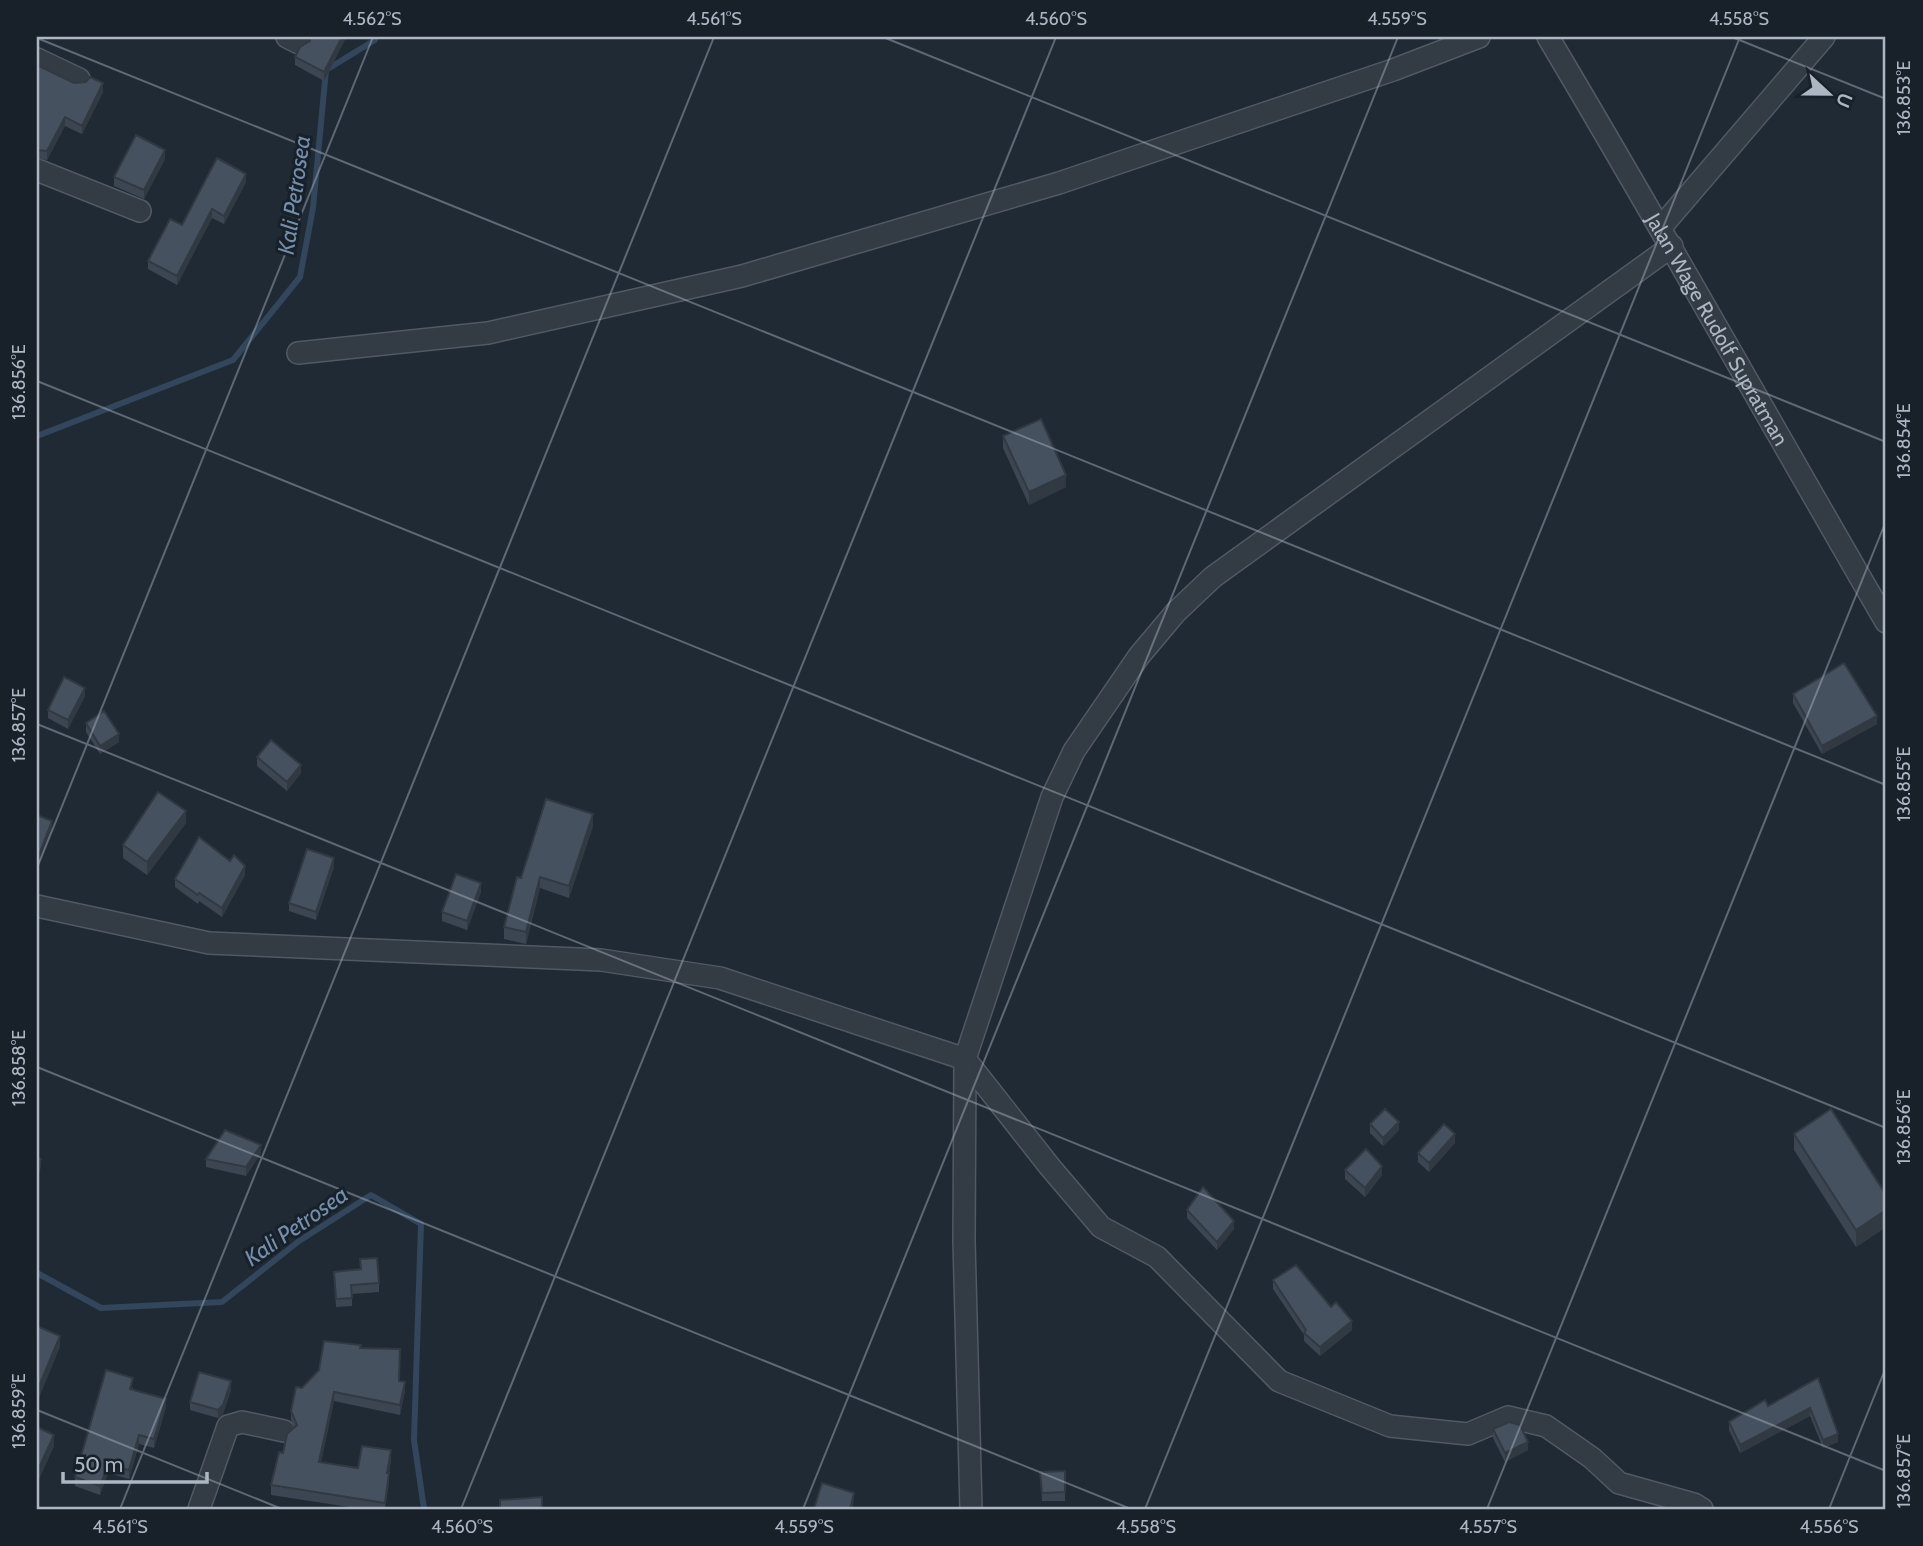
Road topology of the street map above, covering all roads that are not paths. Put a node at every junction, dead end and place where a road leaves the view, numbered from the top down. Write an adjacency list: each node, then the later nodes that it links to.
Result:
1 (1479, 37): 10 (street)
2 (1548, 37): 8 (street, Jalan Wage Rudolf Supratman)
3 (1824, 37): 8 (street)
4 (37, 59): 5 (street)
5 (79, 79)
6 (37, 170): 7 (street)
7 (140, 211)
8 (1662, 226): 9 (street, Jalan Wage Rudolf Supratman)
9 (1672, 246): 11 (street, Jalan Wage Rudolf Supratman); 13 (street)
10 (298, 353)
11 (1886, 622)
12 (37, 906): 13 (street)
13 (965, 1059): 16 (street); 17 (street)
14 (284, 1431): 15 (street)
15 (199, 1509)
16 (971, 1509)
17 (1702, 1509)

